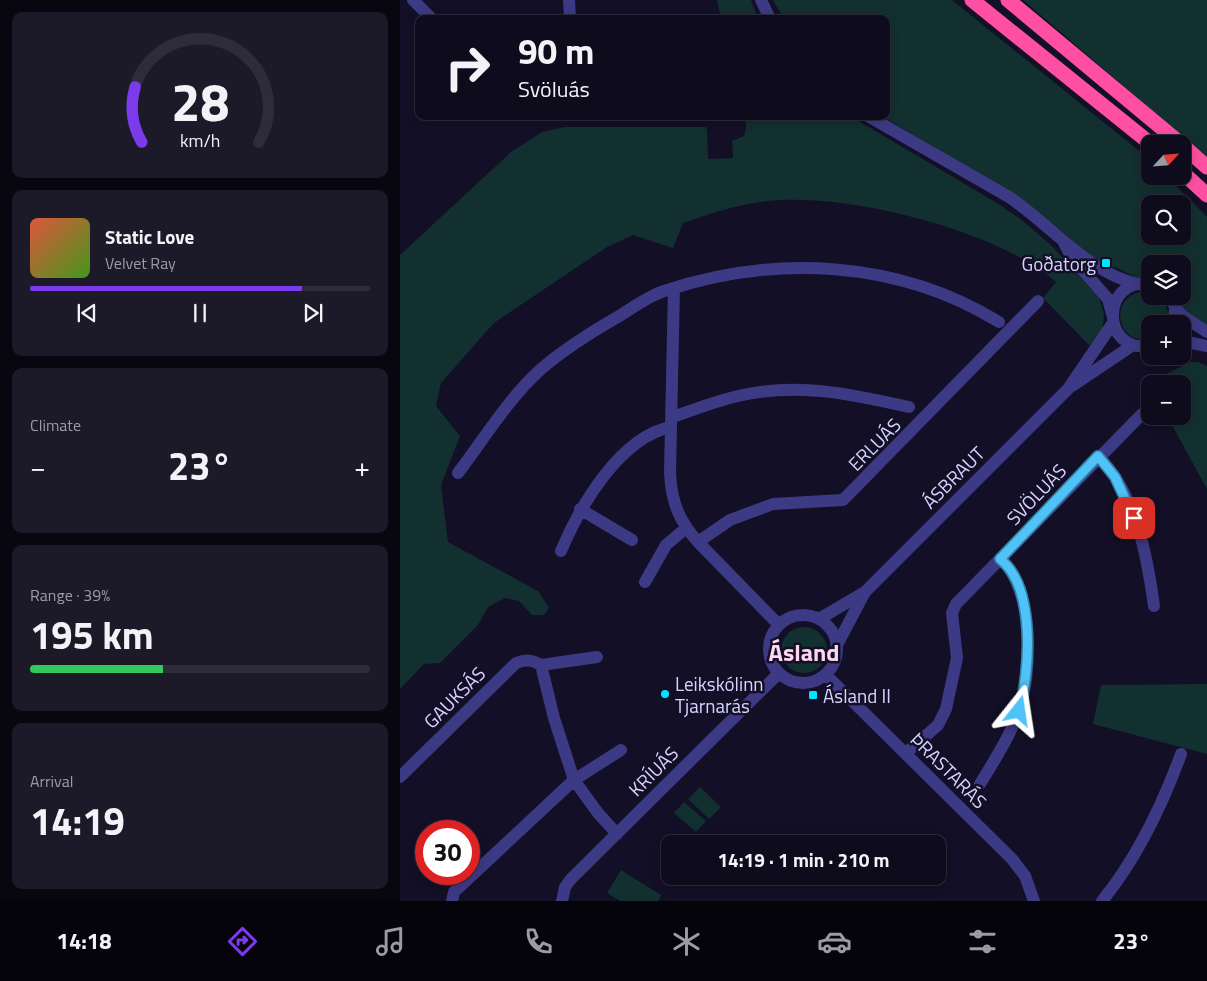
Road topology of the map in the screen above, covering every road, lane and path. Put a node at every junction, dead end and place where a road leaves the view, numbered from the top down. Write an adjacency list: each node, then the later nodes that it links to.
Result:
1 (413, 0): 6 (street)
2 (569, 0): 7 (street)
3 (761, 0): 8 (street)
4 (972, 0): 11 (highway)
5 (1008, 0): 10 (highway)
6 (428, 15)
7 (570, 15)
8 (768, 15)
9 (875, 120): 16 (street)
10 (1171, 135)
11 (1141, 136)
12 (1191, 152): 13 (highway)
13 (1207, 167)
14 (1191, 180): 15 (highway)
15 (1207, 195)
16 (1064, 243): 17 (street); 22 (street)
17 (1141, 283)
18 (1141, 285): 22 (street)
19 (674, 288): 23 (street); 32 (street); 34 (street)
20 (1038, 301): 38 (street, ERLUÁS)
21 (1174, 305): 24 (street)
22 (1113, 319): 26 (street); 29 (street, ÁSBRAUT)
23 (999, 322)
24 (1207, 332)
25 (1191, 343): 28 (street)
26 (1133, 345): 27 (street); 29 (street, ÁSBRAUT)
27 (1141, 345)
28 (1207, 346)
29 (1068, 388): 42 (street, ÁSBRAUT)
30 (909, 407): 32 (street, ERLUÁS)
31 (1141, 415): 33 (street, SVÖLUÁS)
32 (672, 422): 35 (street, ERLUÁS); 36 (street)
33 (1098, 456): 40 (street, SVÖLUÁS); 43 (street)
34 (458, 473)
35 (580, 510): 37 (street); 39 (street, ERLUÁS)
36 (686, 528): 38 (street); 41 (street)
37 (632, 540)
38 (698, 542): 45 (street)
39 (561, 551)
40 (1000, 559): 52 (street, SVÖLUÁS); 56 (street)
41 (645, 582)
42 (865, 592): 44 (street, ÁSBRAUT); 46 (street, ÁSBRAUT)
43 (1154, 606)
44 (819, 619): 45 (street); 46 (street)
45 (779, 625): 49 (street)
46 (837, 645): 50 (street)
47 (597, 657): 48 (street, GAUKSÁS)
48 (541, 665): 54 (street, GAUKSÁS); 55 (street)
49 (779, 673): 50 (street); 57 (street, KRÍUÁS)
50 (826, 675): 52 (street, ÞRASTARÁS)
51 (621, 750): 55 (street)
52 (906, 753): 60 (street, ÞRASTARÁS)
53 (1181, 754): 61 (street)
54 (400, 777)
55 (574, 780): 57 (street); 58 (street)
56 (980, 784)
57 (617, 834): 59 (street, KRÍUÁS)
58 (452, 901)
59 (562, 901)
60 (1034, 901)
61 (1102, 901)

